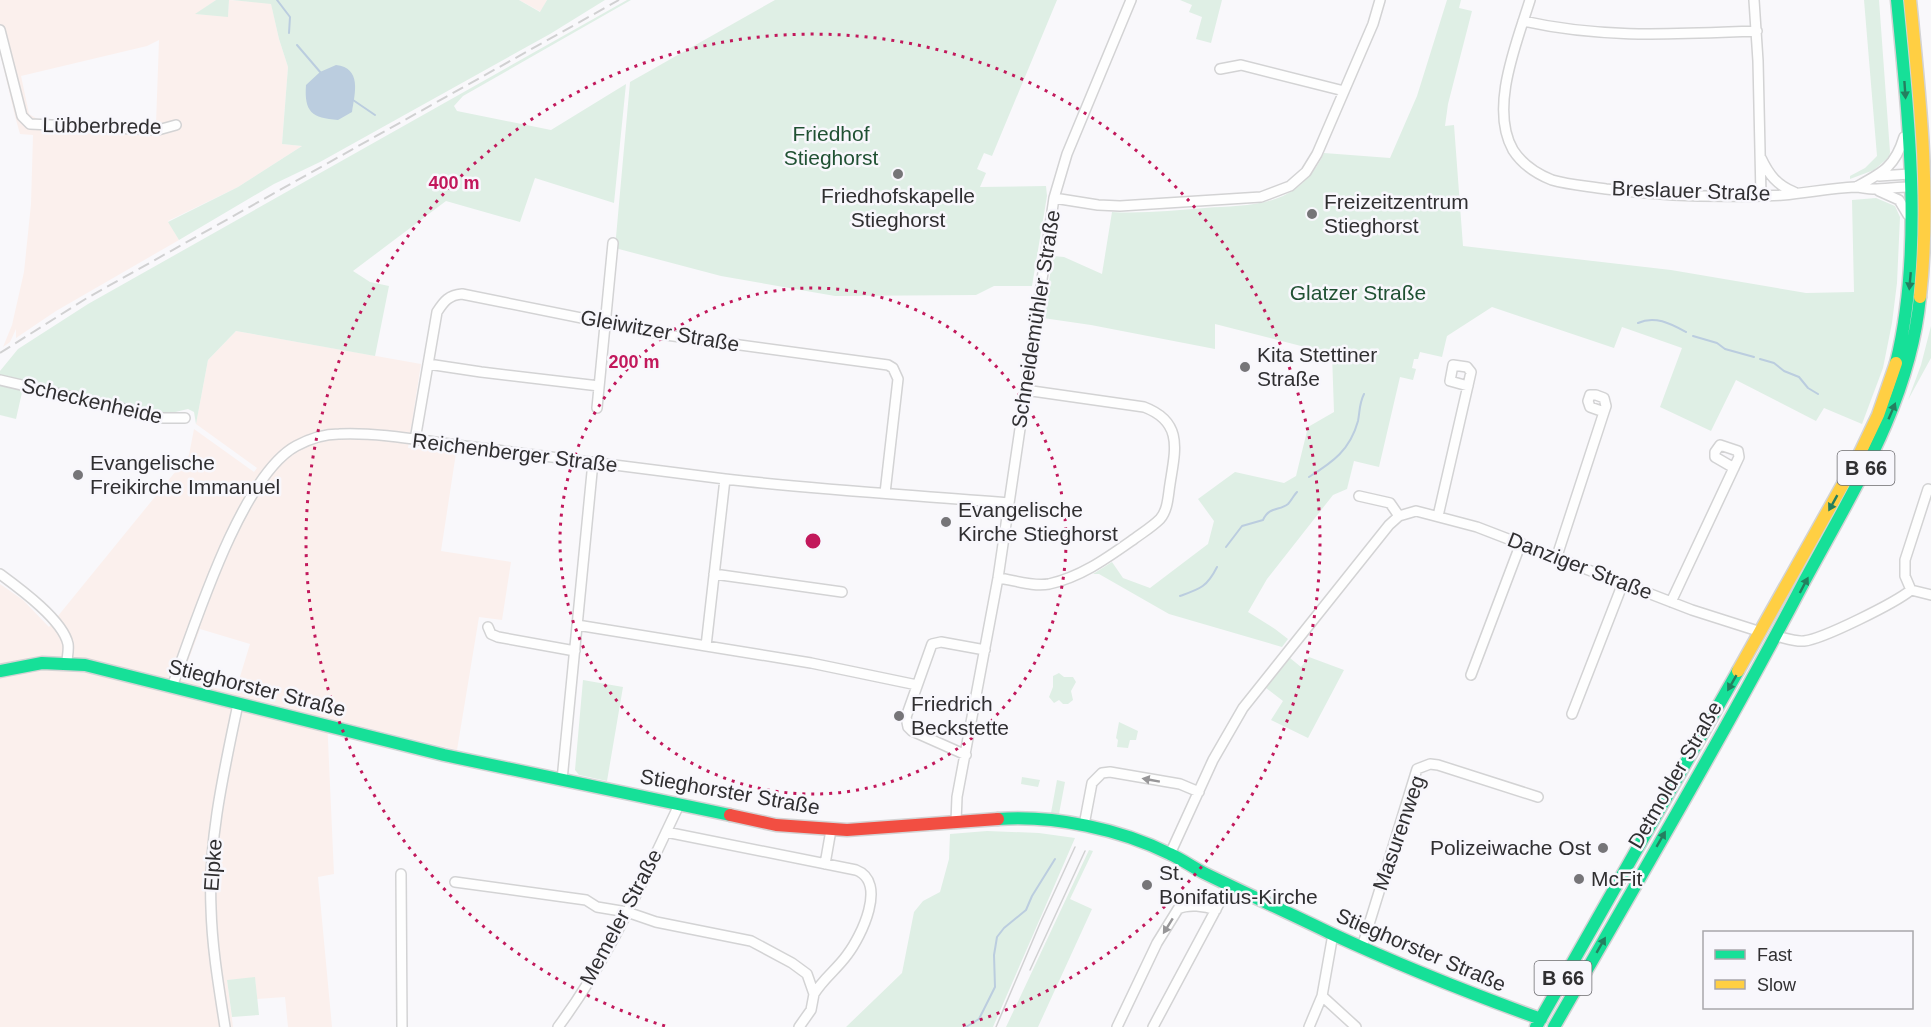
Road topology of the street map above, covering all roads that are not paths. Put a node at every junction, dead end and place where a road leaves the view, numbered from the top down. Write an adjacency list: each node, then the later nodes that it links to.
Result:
1 (1131, 0): 25 (street, Schneidemühler Straße)
2 (1380, 0): 12 (street)
3 (1530, 0): 7 (street, Breslauer Straße)
4 (1754, 0): 9 (street)
5 (1897, 0): 15 (main road, B 66, one-way to 15)
6 (1910, 0): 13 (main road, B 66)
7 (1523, 21): 9 (street); 24 (street, Breslauer Straße)
8 (0, 30): 10 (street)
9 (1756, 31): 17 (street)
10 (2, 42): 14 (street, Lübberbrede)
11 (1220, 69): 12 (street)
12 (1344, 91): 25 (street)
13 (1922, 124): 16 (main road); 20 (main road, B 66)
14 (176, 125)
15 (1908, 126): 18 (street, Breslauer Straße); 19 (main road, B 66)
16 (1931, 145)
17 (1760, 156): 23 (street); 24 (street)
18 (1874, 177): 19 (street, Breslauer Straße); 21 (street, Breslauer Straße)
19 (1910, 180): 20 (main road); 22 (street, Breslauer Straße); 26 (main road, Detmolder Straße / B 66)
20 (1928, 180): 29 (main road, Detmolder Straße / B 66)
21 (1856, 187): 22 (street, Breslauer Straße); 23 (street, Breslauer Straße)
22 (1874, 189): 26 (street, Breslauer Straße)
23 (1798, 194): 24 (street, Breslauer Straße)
24 (1761, 196)
25 (1054, 198): 35 (street, Schneidemühler Straße)
26 (1911, 223): 61 (main road, Detmolder Straße / B 66, one-way to 61)
27 (1931, 226): 29 (main road)
28 (613, 243): 30 (street)
29 (1927, 244): 62 (main road, Detmolder Straße / B 66, one-way to 29)
30 (604, 322): 31 (street, Gleiwitzer Straße); 33 (street); 44 (street, Gleiwitzer Straße)
31 (428, 364): 33 (street); 39 (street, Gleiwitzer Straße)
32 (0, 380): 38 (street, Scheckenheide)
33 (599, 386): 36 (street)
34 (1468, 386): 48 (street)
35 (1025, 390): 46 (street, Schneidemühler Straße); 53 (street)
36 (597, 408)
37 (1604, 412): 50 (street)
38 (185, 418)
39 (415, 440): 40 (street, Reichenberger Straße); 70 (street, Reichenberger Straße)
40 (593, 462): 42 (street, Reichenberger Straße); 59 (street)
41 (1734, 468): 58 (street)
42 (724, 479): 44 (street, Reichenberger Straße); 52 (street)
43 (1930, 487): 55 (street)
44 (885, 494): 46 (street, Reichenberger Straße)
45 (1359, 496): 47 (street)
46 (1009, 503): 53 (street, Schneidemühler Straße)
47 (1399, 516): 48 (street, Danziger Straße); 75 (street)
48 (1438, 516): 49 (street, Danziger Straße)
49 (1521, 543): 50 (street, Danziger Straße); 68 (street)
50 (1557, 556): 54 (street, Danziger Straße)
51 (0, 574): 66 (street)
52 (714, 574): 56 (street); 63 (street)
53 (998, 578): 64 (street, Schneidemühler Straße)
54 (1623, 582): 58 (street, Danziger Straße); 72 (street)
55 (1911, 590): 57 (street); 62 (street)
56 (842, 592)
57 (1931, 595)
58 (1671, 602): 61 (street, Danziger Straße)
59 (577, 625): 63 (street); 65 (street)
60 (488, 627): 65 (street)
61 (1761, 632): 62 (main road); 89 (main road, Detmolder Straße / B 66, one-way to 89)
62 (1776, 636): 90 (main road, Detmolder Straße / B 66, one-way to 62)
63 (706, 646): 69 (street)
64 (985, 650): 69 (street); 73 (street, Schneidemühler Straße)
65 (575, 651): 74 (street)
66 (67, 662): 67 (main road, Stieghorster Straße); 70 (main road, Stieghorster Straße)
67 (0, 671)
68 (1471, 675)
69 (917, 685): 73 (street)
70 (172, 687): 71 (main road, Stieghorster Straße)
71 (238, 704): 74 (main road, Stieghorster Straße); 98 (street, Elpke)
72 (1572, 714)
73 (966, 755): 78 (street, Schneidemühler Straße)
74 (562, 780): 77 (main road, Stieghorster Straße)
75 (1199, 792): 79 (street, one-way to 79); 82 (street)
76 (1538, 797): 92 (street, Masurenweg)
77 (679, 805): 80 (main road, Stieghorster Straße); 81 (street, Memeler Straße)
78 (956, 822): 79 (main road, Stieghorster Straße); 80 (main road, Stieghorster Straße)
79 (1084, 825): 82 (main road, Stieghorster Straße)
80 (831, 830): 83 (street)
81 (666, 832): 83 (street); 88 (street, Memeler Straße)
82 (1170, 854): 86 (main road, Stieghorster Straße)
83 (825, 864): 94 (street)
84 (401, 874): 99 (street)
85 (455, 882): 88 (street)
86 (1229, 885): 87 (street); 91 (main road, Stieghorster Straße)
87 (1216, 910): 102 (street, one-way to 102); 103 (street)
88 (627, 912): 93 (street); 100 (street, Memeler Straße)
89 (1598, 918): 90 (main road); 97 (main road, Detmolder Straße / B 66)
90 (1612, 926): 106 (main road, Detmolder Straße / B 66, one-way to 90)
91 (1333, 934): 92 (main road, Stieghorster Straße); 96 (street)
92 (1362, 947): 97 (main road, Stieghorster Straße)
93 (807, 974): 94 (street); 95 (street)
94 (830, 974): 95 (street)
95 (814, 994): 101 (street)
96 (1322, 996): 104 (street); 105 (street)
97 (1538, 1023): 106 (main road, Detmolder Straße / B 66)
98 (225, 1027)
99 (402, 1027)
100 (558, 1027)
101 (799, 1027)
102 (1117, 1027)
103 (1153, 1027)
104 (1309, 1027)
105 (1356, 1027)
106 (1554, 1027)

